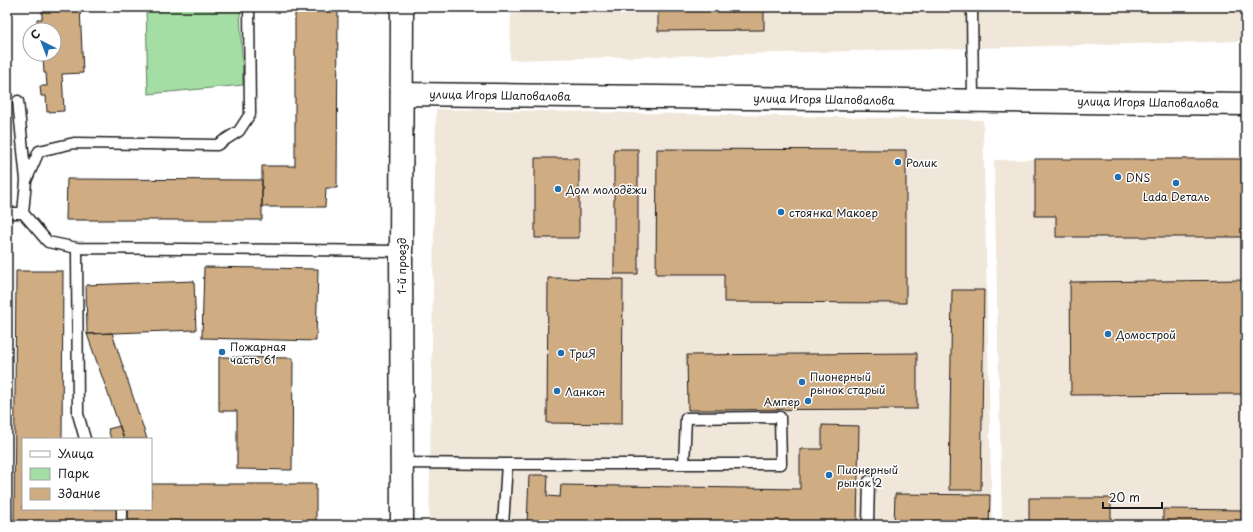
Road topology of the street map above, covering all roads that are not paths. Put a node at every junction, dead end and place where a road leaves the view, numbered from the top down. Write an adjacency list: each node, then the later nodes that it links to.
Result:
1 (249, 7): 8 (lane)
2 (402, 7): 4 (street, 1-й проезд)
3 (972, 7): 6 (lane)
4 (402, 94): 6 (street, улица Игоря Шаповалова); 12 (street, 1-й проезд)
5 (18, 100): 8 (lane)
6 (972, 100): 7 (street, улица Игоря Шаповалова)
7 (1246, 104)
8 (26, 181): 10 (lane)
9 (7, 213): 10 (lane)
10 (23, 213): 11 (lane)
11 (77, 248): 12 (lane); 13 (lane)
12 (401, 251): 14 (street, 1-й проезд)
13 (84, 438)
14 (402, 463): 15 (lane); 20 (street, 1-й проезд)
15 (507, 464): 16 (lane); 21 (lane)
16 (684, 464): 16 (lane)
17 (869, 481): 22 (lane)
18 (122, 510): 19 (lane)
19 (122, 525)
20 (402, 525)
21 (503, 525)
22 (868, 525)

